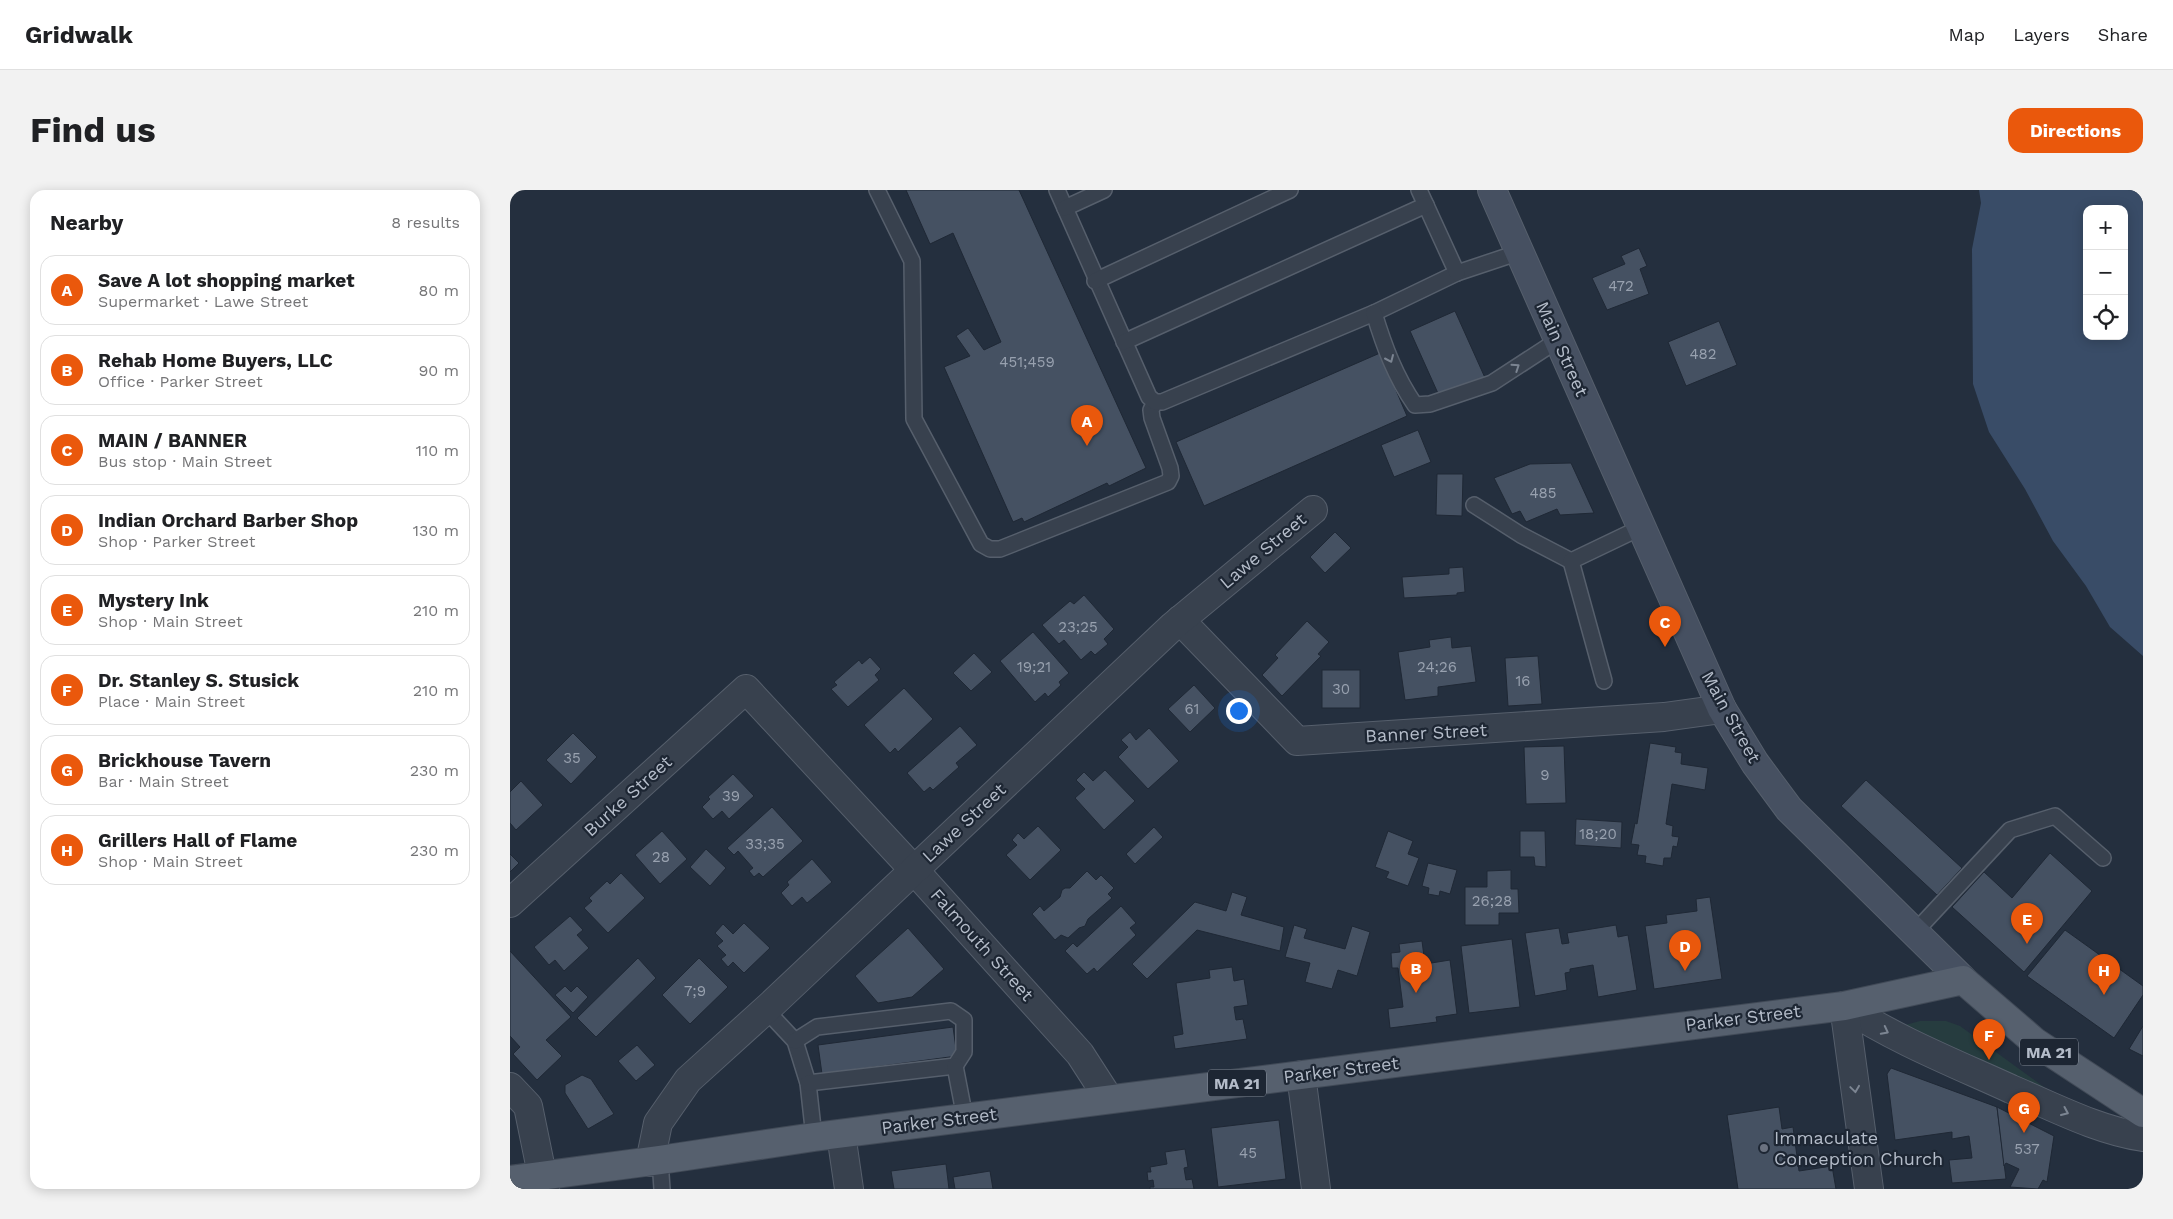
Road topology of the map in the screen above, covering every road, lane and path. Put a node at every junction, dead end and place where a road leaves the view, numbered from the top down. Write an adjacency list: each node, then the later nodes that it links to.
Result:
1 (877, 190): 15 (lane)
2 (1056, 190): 8 (lane)
3 (1104, 190): 8 (lane)
4 (1290, 190): 11 (lane)
5 (1419, 190): 7 (lane)
6 (1492, 190): 9 (main road, Main Street)
7 (1426, 205): 10 (lane); 14 (lane)
8 (1065, 208): 11 (lane)
9 (1520, 252): 10 (lane); 13 (main road, Main Street)
10 (1457, 273): 12 (lane)
11 (1095, 281): 14 (lane)
12 (1374, 313): 13 (lane, one-way to 13); 15 (lane)
13 (1558, 340): 18 (main road, Main Street)
14 (1124, 342): 15 (lane)
15 (1155, 402)
16 (1474, 504): 19 (lane)
17 (1313, 510): 20 (street, Lawe Street)
18 (1642, 527): 19 (lane); 23 (main road, Main Street)
19 (1571, 561): 21 (lane)
20 (1180, 620): 23 (street, Banner Street); 25 (street, Lawe Street)
21 (1604, 681)
22 (746, 689): 25 (street, Falmouth Street); 26 (street, Burke Street)
23 (1722, 709): 27 (main road, Main Street)
24 (2103, 858): 27 (lane)
25 (914, 870): 30 (street, Lawe Street); 36 (street, Falmouth Street)
26 (510, 903)
27 (1914, 933): 28 (main road, Main Street)
28 (1962, 980): 29 (main road, Parker Street / MA 21); 37 (main road, Main Street / MA 21)
29 (1844, 1006): 33 (main road, Parker Street / MA 21); 40 (street, one-way to 40); 47 (street, one-way to 47)
30 (766, 1010): 31 (lane); 41 (street, Lawe Street)
31 (794, 1041): 32 (lane); 34 (lane)
32 (955, 1066): 34 (lane); 38 (lane)
33 (1300, 1075): 36 (main road, Parker Street / MA 21); 46 (street)
34 (808, 1083): 39 (lane)
35 (510, 1087): 43 (street)
36 (1109, 1099): 38 (main road, Parker Street / MA 21)
37 (2143, 1113)
38 (965, 1118): 39 (main road, Parker Street / MA 21)
39 (828, 1136): 41 (main road, Parker Street / MA 21); 45 (street)
40 (2143, 1137)
41 (655, 1161): 43 (main road, Parker Street / MA 21); 44 (lane)
42 (510, 1180): 43 (main road, Parker Street / MA 21)
43 (544, 1183)
44 (662, 1189)
45 (849, 1189)
46 (1316, 1189)
47 (1869, 1189)

